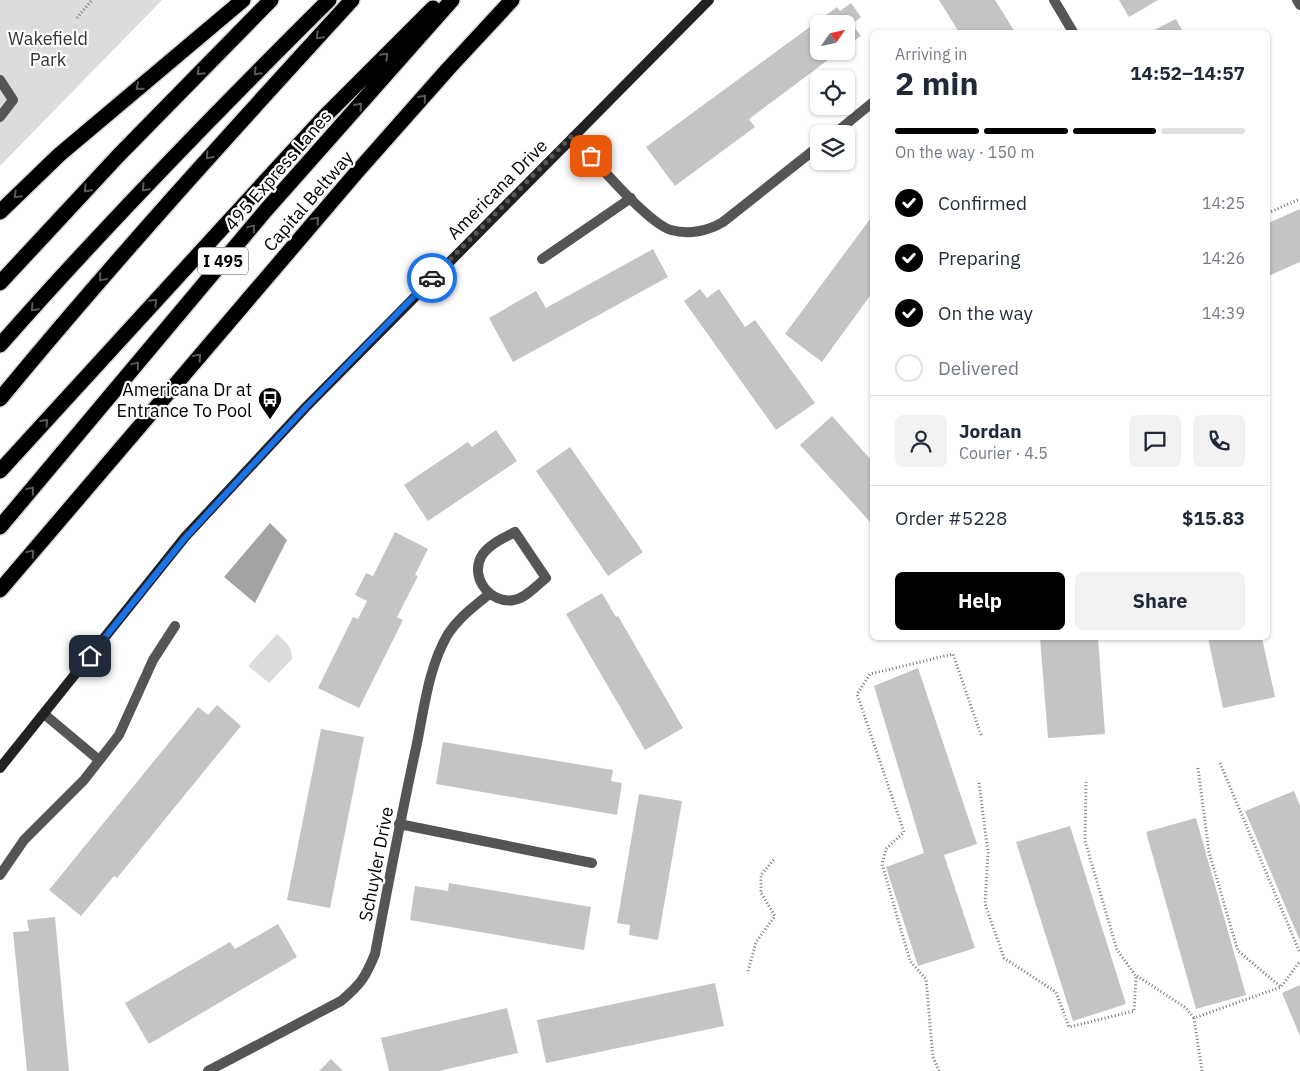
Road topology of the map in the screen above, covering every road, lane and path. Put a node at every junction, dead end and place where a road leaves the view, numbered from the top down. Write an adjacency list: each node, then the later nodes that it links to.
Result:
1 (92, 0): 13 (path)
2 (243, 0): 23 (highway, one-way to 23)
3 (271, 0): 26 (highway, one-way to 26)
4 (329, 0): 27 (highway, one-way to 27)
5 (352, 0): 28 (highway, one-way to 28)
6 (441, 0): 29 (highway, one-way to 6)
7 (452, 0): 30 (highway, 495 Express Lanes / I 495, one-way to 7)
8 (512, 0): 31 (highway, Capital Beltway / I 495, one-way to 8)
9 (709, 0): 19 (street, Americana Drive)
10 (1054, 0): 14 (street)
11 (1297, 0): 12 (street)
12 (1300, 5)
13 (77, 18)
14 (1072, 30)
15 (0, 80): 17 (street)
16 (870, 105): 18 (street)
17 (0, 117)
18 (845, 125)
19 (572, 136): 21 (street); 34 (street, Americana Drive)
20 (810, 153): 21 (street)
21 (631, 198): 25 (street)
22 (1300, 199): 24 (path)
23 (0, 212)
24 (1270, 212)
25 (542, 259)
26 (0, 283)
27 (0, 345)
28 (0, 399)
29 (0, 471)
30 (0, 527)
31 (0, 590)
32 (489, 594): 32 (street); 42 (street, Schuyler Drive)
33 (175, 626): 36 (street)
34 (44, 714): 36 (street); 38 (street, Americana Drive)
35 (981, 735): 53 (path)
36 (99, 760): 45 (street)
37 (1220, 763): 46 (path)
38 (0, 768)
39 (1198, 768): 50 (path)
40 (979, 782): 49 (path)
41 (1086, 782): 49 (path)
42 (400, 824): 44 (street); 52 (street, Schuyler Drive)
43 (776, 858): 48 (path)
44 (592, 863)
45 (0, 875)
46 (1300, 953)
47 (1300, 961): 50 (path)
48 (748, 971)
49 (1136, 976): 51 (path)
50 (1281, 987): 51 (path)
51 (1194, 1018): 54 (path)
52 (208, 1071)
53 (939, 1071)
54 (1202, 1071)

